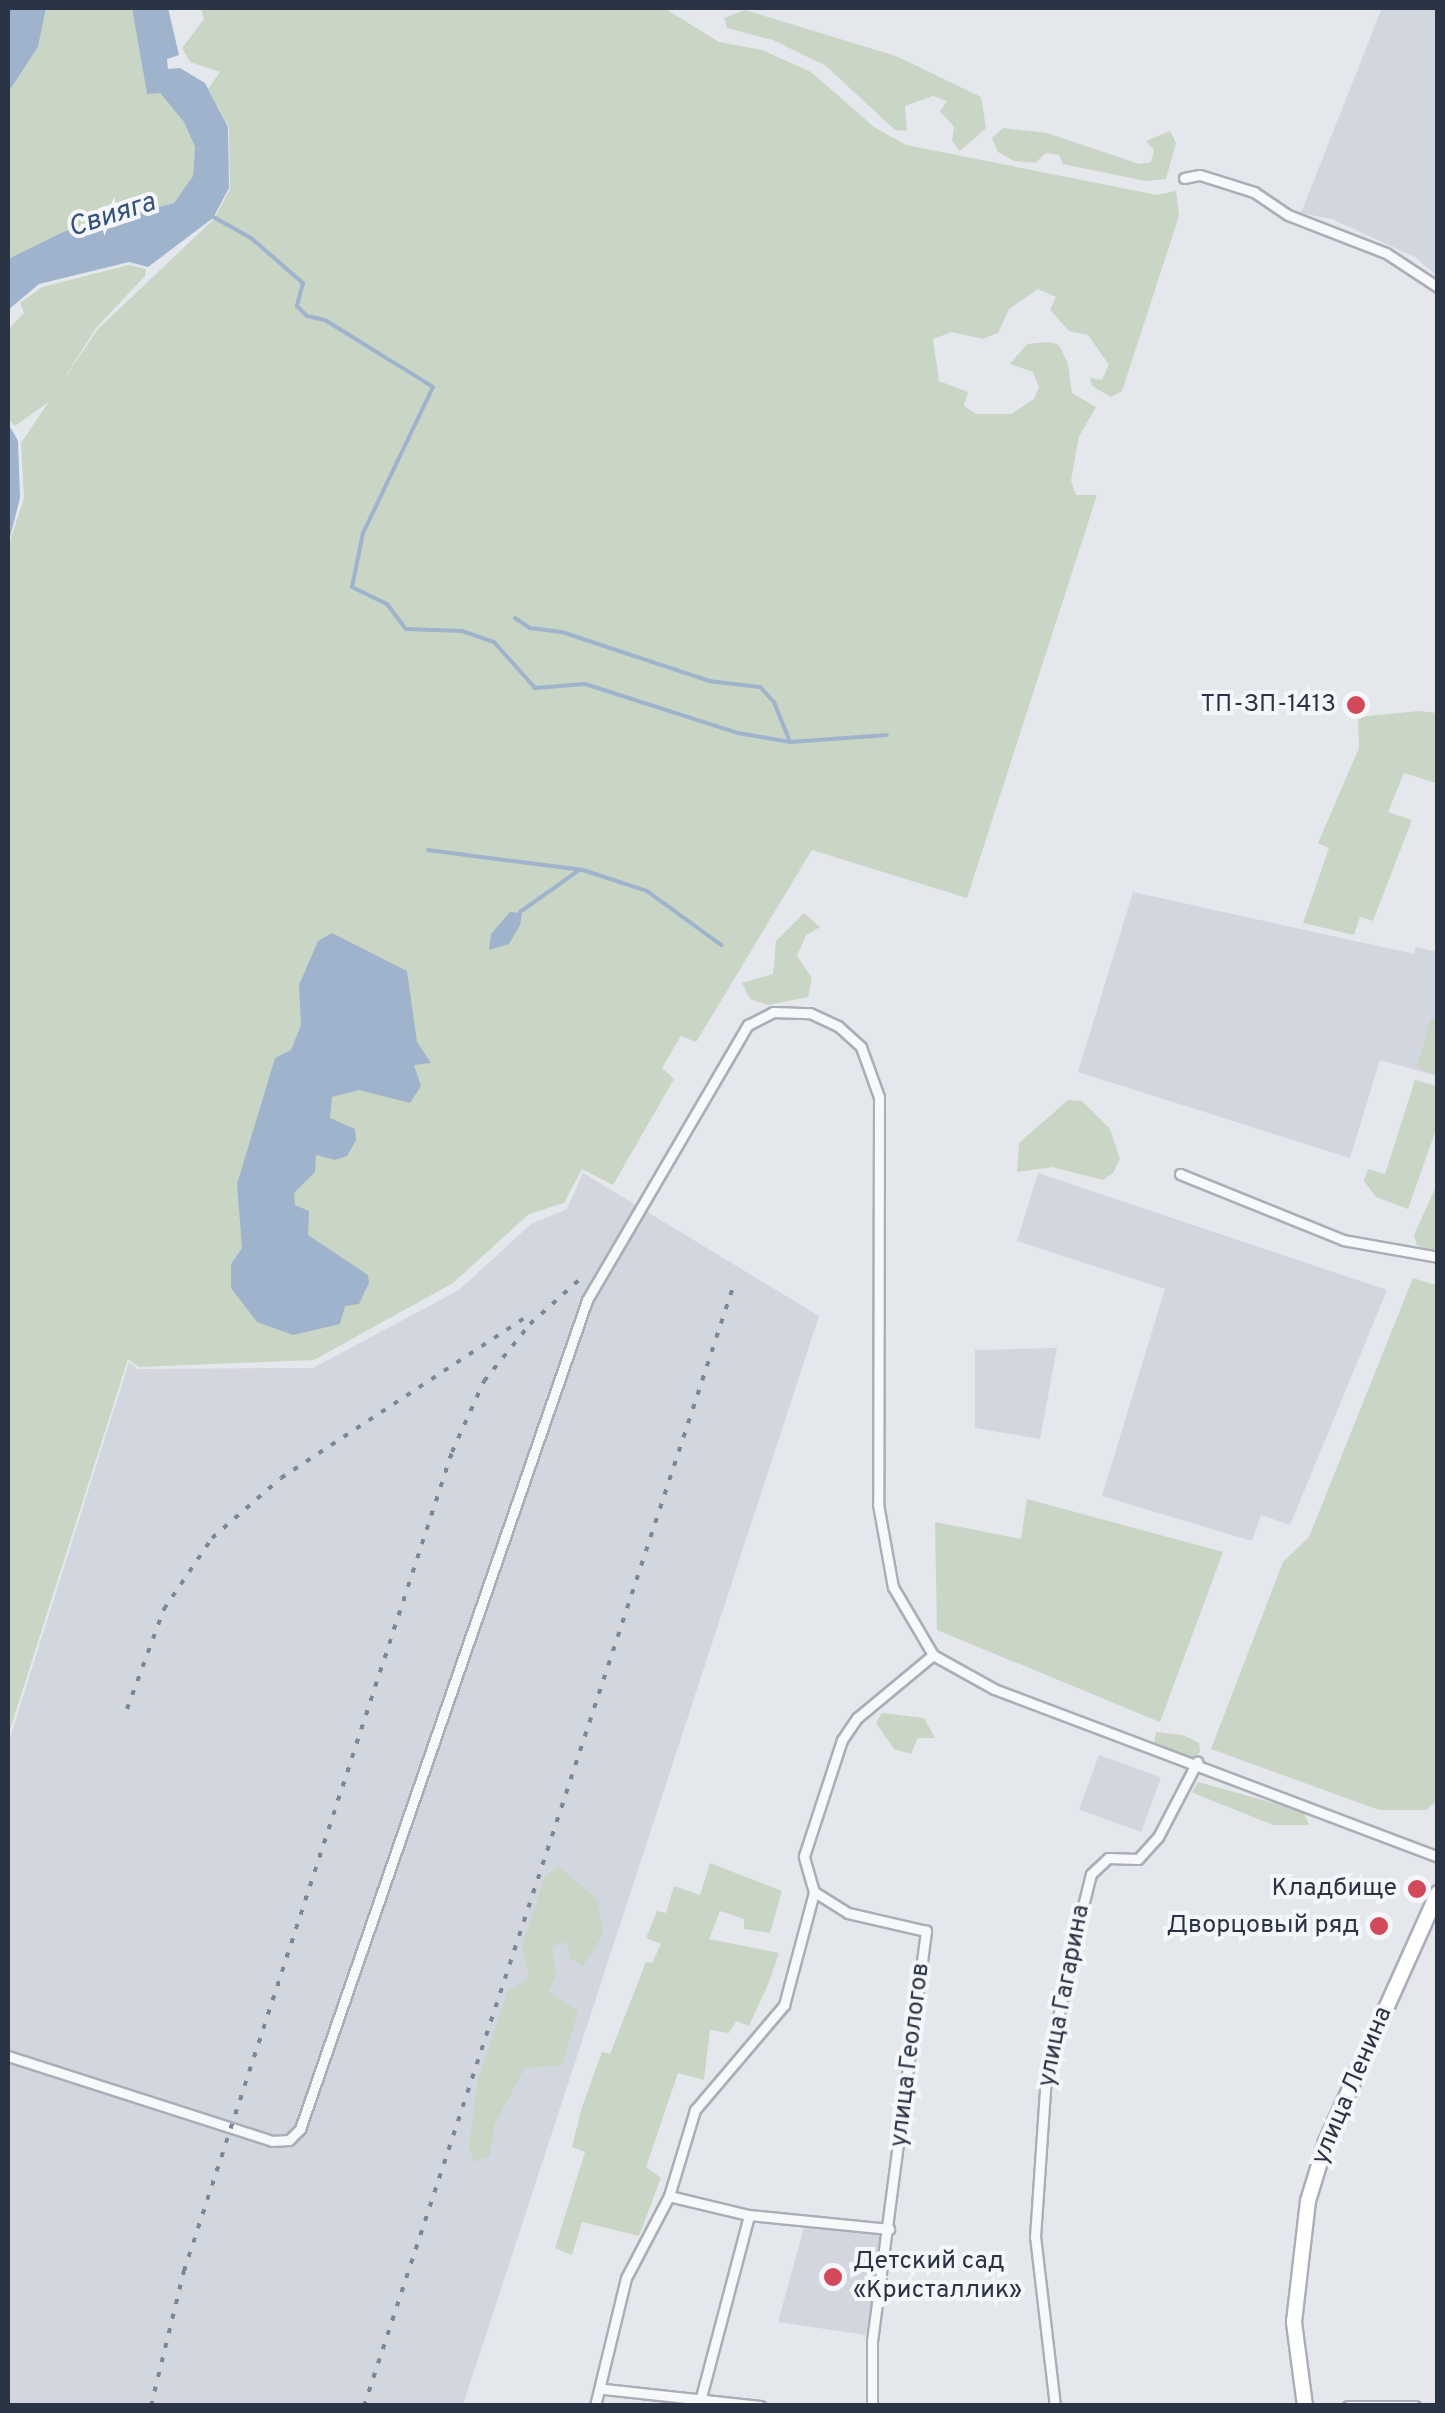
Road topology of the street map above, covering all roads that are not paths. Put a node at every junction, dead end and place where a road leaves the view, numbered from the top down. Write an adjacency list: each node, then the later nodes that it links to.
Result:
1 (1184, 178): 2 (street)
2 (1438, 287)
3 (1180, 1174): 4 (street)
4 (1438, 1257)
5 (934, 1655): 6 (street); 8 (street); 10 (street)
6 (1196, 1762): 7 (street); 19 (street, улица Гагарина)
7 (1438, 1857)
8 (814, 1892): 11 (street); 13 (street, улица Геологов)
9 (1438, 1893): 20 (main road, улица Ленина)
10 (8, 2056)
11 (669, 2196): 12 (street); 14 (street)
12 (749, 2215): 13 (street); 15 (street)
13 (888, 2229): 18 (street, улица Геологов)
14 (604, 2389): 15 (street); 16 (street)
15 (700, 2401): 17 (street)
16 (595, 2406)
17 (760, 2406)
18 (872, 2406)
19 (1056, 2406)
20 (1306, 2406)
21 (1348, 2406): 22 (street)
22 (1415, 2406)

